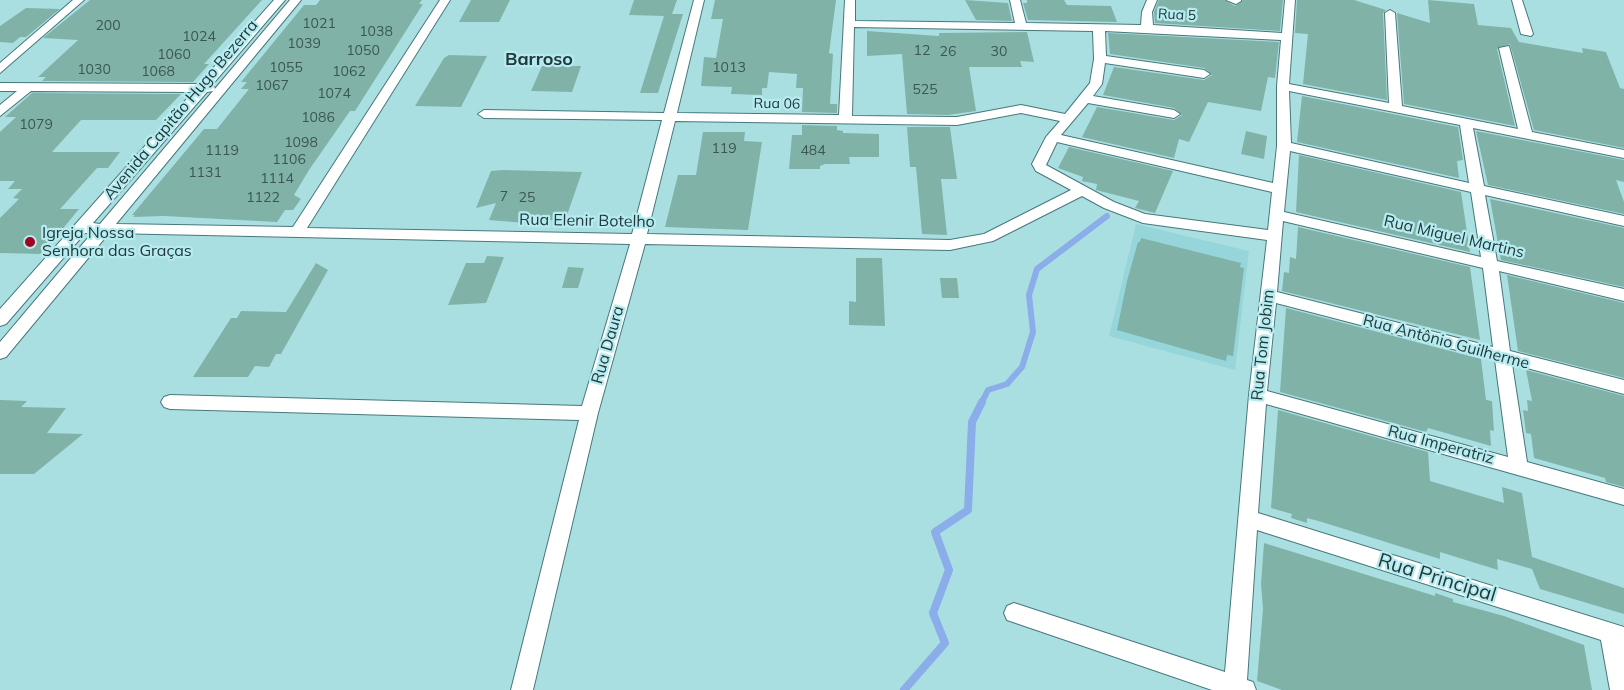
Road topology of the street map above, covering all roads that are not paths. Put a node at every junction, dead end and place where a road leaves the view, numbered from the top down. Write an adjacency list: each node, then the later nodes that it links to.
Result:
1 (79, 0): 22 (street)
2 (280, 0): 27 (street, Avenida Capitão Hugo Bezerra)
3 (296, 0): 28 (street, Avenida Capitão Hugo Bezerra)
4 (445, 0): 49 (street)
5 (699, 0): 34 (street, Rua Daura)
6 (850, 0): 14 (street)
7 (1015, 0): 15 (street)
8 (1152, 0): 17 (street)
9 (1231, 0): 12 (street)
10 (1290, 0): 19 (street, Rua Tom Jobim)
11 (1517, 0): 18 (street)
12 (1236, 1)
13 (1390, 14): 30 (street)
14 (849, 24): 15 (street, Rua 5); 36 (street)
15 (1021, 26): 16 (street, Rua 5)
16 (1099, 28): 17 (street, Rua 5); 21 (street)
17 (1147, 28): 19 (street, Rua 5)
18 (1527, 34)
19 (1287, 37): 24 (street, Rua Tom Jobim)
20 (1505, 48): 38 (street)
21 (1100, 60): 23 (street); 29 (street)
22 (0, 69)
23 (1204, 74)
24 (1283, 86): 30 (street); 40 (street, Rua Tom Jobim)
25 (0, 87): 26 (street)
26 (27, 88): 27 (street); 31 (street)
27 (202, 88): 28 (street); 47 (street, Avenida Capitão Hugo Bezerra)
28 (225, 88): 48 (street, Avenida Capitão Hugo Bezerra)
29 (1083, 98): 33 (street); 35 (street)
30 (1396, 110): 37 (street)
31 (0, 112)
32 (484, 114): 34 (street, Rua 06)
33 (1174, 114)
34 (668, 117): 36 (street, Rua 06); 51 (street, Rua Daura)
35 (1066, 118): 36 (street, Rua 06); 39 (street)
36 (845, 121)
37 (1466, 123): 38 (street); 43 (street)
38 (1526, 135): 41 (street)
39 (1053, 137): 42 (street); 44 (street)
40 (1284, 146): 42 (street, Rua Tom Jobim); 43 (street)
41 (1624, 154)
42 (1279, 189): 45 (street, Rua Tom Jobim)
43 (1476, 189): 46 (street); 52 (street)
44 (1082, 190): 50 (street); 51 (street, Rua Elenir Botelho)
45 (1277, 215): 50 (street, Rua Tom Jobim); 52 (street, Rua Miguel Martins)
46 (1624, 220)
47 (79, 228): 48 (street, Rua Elenir Botelho); 55 (street, Avenida Capitão Hugo Bezerra)
48 (104, 228): 49 (street, Rua Elenir Botelho); 56 (street, Avenida Capitão Hugo Bezerra)
49 (298, 231): 51 (street, Rua Elenir Botelho)
50 (1274, 236): 53 (street, Rua Tom Jobim)
51 (638, 241): 61 (street, Rua Daura)
52 (1490, 264): 54 (street, Rua Miguel Martins); 57 (street)
53 (1268, 295): 57 (street, Rua Antônio Guilherme); 59 (street, Rua Tom Jobim)
54 (1624, 295)
55 (0, 320)
56 (0, 353)
57 (1504, 357): 58 (street, Rua Antônio Guilherme); 62 (street)
58 (1624, 387)
59 (1258, 395): 62 (street, Rua Imperatriz); 64 (street, Rua Tom Jobim)
60 (170, 402): 61 (street)
61 (589, 413): 68 (street, Rua Daura)
62 (1518, 466): 63 (street, Rua Imperatriz)
63 (1624, 497)
64 (1250, 519): 66 (street, Rua Principal); 67 (street, Rua Tom Jobim)
65 (1014, 613): 67 (street)
66 (1617, 634): 69 (street)
67 (1238, 689)
68 (522, 690)
69 (1621, 690)

